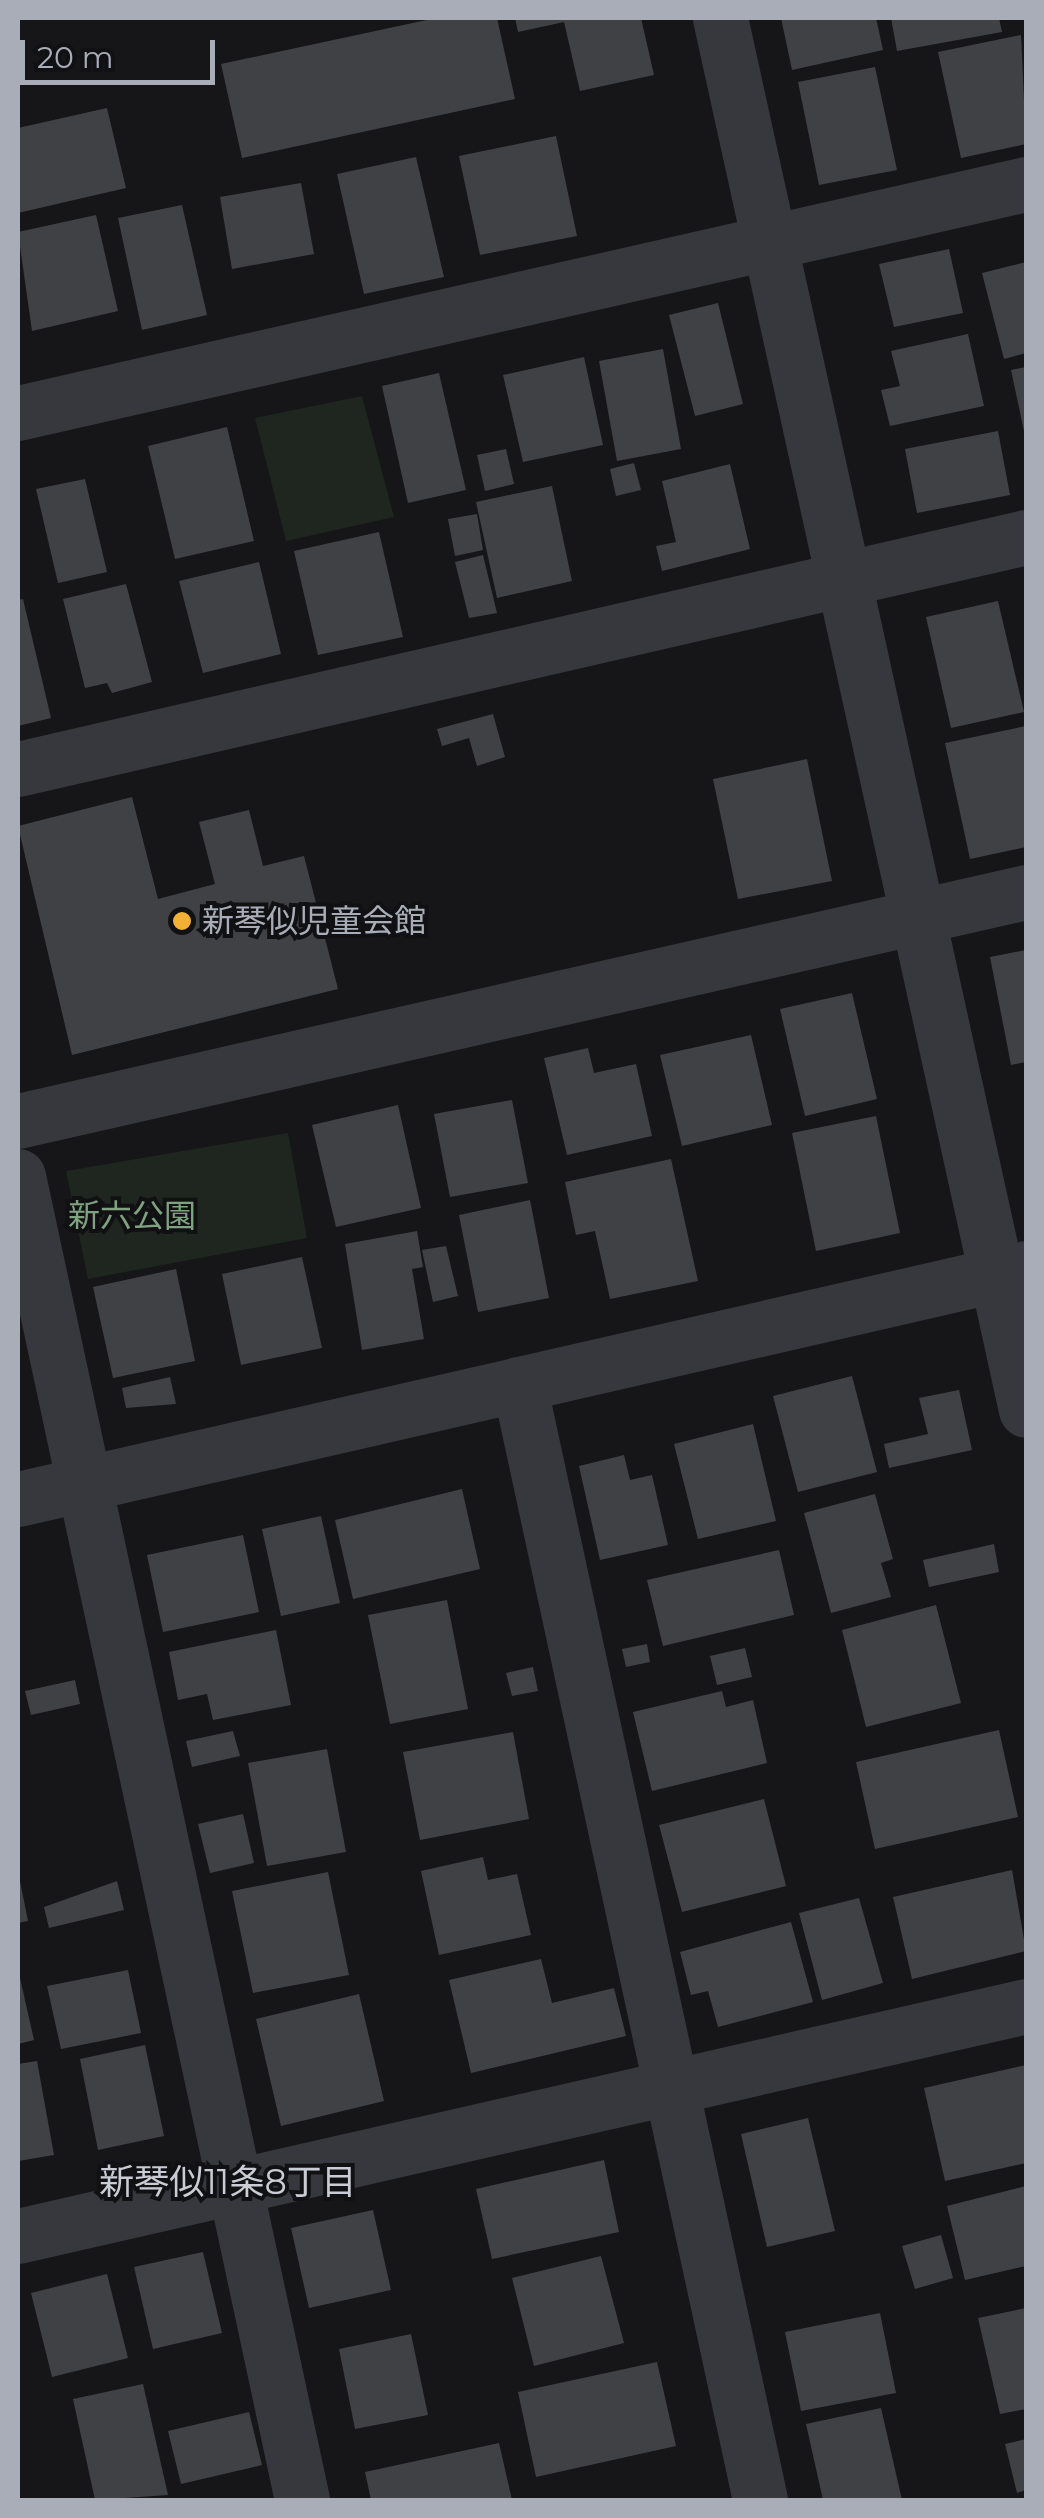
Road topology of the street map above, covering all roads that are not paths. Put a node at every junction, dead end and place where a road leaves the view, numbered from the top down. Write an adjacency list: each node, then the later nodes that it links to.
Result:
1 (720, 18): 3 (street)
2 (1026, 184): 3 (street)
3 (770, 241): 4 (street); 6 (street)
4 (18, 413)
5 (1026, 538): 6 (street)
6 (844, 580): 7 (street); 9 (street)
7 (18, 769)
8 (1026, 892): 9 (street)
9 (918, 916): 10 (street); 12 (street)
10 (18, 1120)
11 (18, 1176): 15 (street)
12 (1012, 1271): 13 (street); 14 (street)
13 (519, 1384): 15 (street); 18 (street)
14 (1026, 1410)
15 (84, 1483): 16 (street); 19 (street)
16 (18, 1499)
17 (1026, 2006): 18 (street)
18 (668, 2090): 19 (street); 22 (street)
19 (234, 2189): 20 (street); 21 (street)
20 (18, 2236)
21 (302, 2500)
22 (760, 2500)

